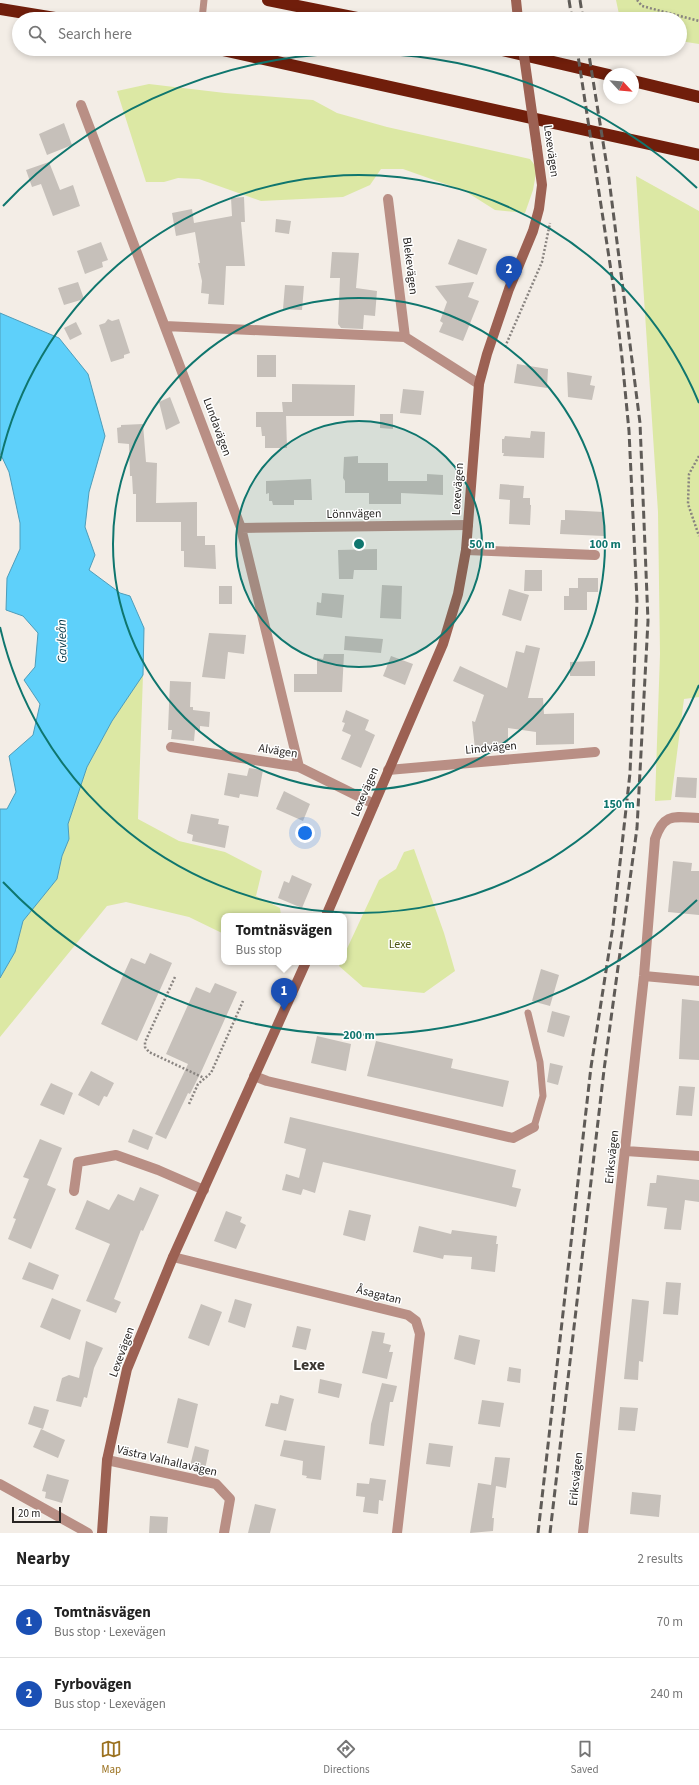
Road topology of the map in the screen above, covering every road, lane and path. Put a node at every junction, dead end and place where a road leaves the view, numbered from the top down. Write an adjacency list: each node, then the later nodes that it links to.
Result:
1 (204, 0): 7 (lane)
2 (268, 0): 8 (highway)
3 (516, 0): 9 (street)
4 (637, 0): 10 (path)
5 (0, 9): 6 (highway)
6 (18, 12)
7 (203, 12)
8 (327, 12)
9 (517, 12)
10 (663, 12)
11 (687, 19): 12 (path)
12 (699, 22)
13 (250, 56): 20 (highway)
14 (524, 56): 24 (street, Lexevägen, bridge)
15 (528, 56): 16 (highway)
16 (603, 74)
17 (639, 82): 18 (highway)
18 (699, 97)
19 (82, 105): 22 (street, Lundavägen)
20 (699, 155)
21 (388, 199): 23 (street, Blekevägen)
22 (165, 326): 23 (street); 27 (street, Lundavägen)
23 (405, 337): 24 (street)
24 (479, 384): 26 (street, Lexevägen)
25 (699, 456): 28 (path)
26 (468, 526): 27 (street, Lönnvägen); 29 (street, Lexevägen)
27 (240, 528): 33 (street, Lundavägen)
28 (699, 536)
29 (466, 550): 30 (street); 34 (street, Lexevägen)
30 (595, 555)
31 (170, 747): 33 (street, Alvägen)
32 (595, 752): 34 (street, Lindvägen)
33 (299, 767): 35 (street, Alvägen)
34 (388, 770): 35 (street, Lexevägen)
35 (374, 804): 37 (street, Lexevägen)
36 (699, 818): 39 (street, Eriksvägen)
37 (327, 913)
38 (305, 965): 44 (street, Lexevägen)
39 (644, 976): 41 (street); 48 (street, Eriksvägen)
40 (176, 977): 45 (path)
41 (699, 981)
42 (243, 1001): 45 (path)
43 (528, 1013): 47 (lane)
44 (254, 1076): 47 (street); 50 (street, Lexevägen)
45 (204, 1078): 46 (path)
46 (189, 1104)
47 (534, 1127)
48 (626, 1151): 49 (street); 59 (street, Eriksvägen)
49 (699, 1156)
50 (204, 1190): 51 (street); 52 (street, Lexevägen)
51 (74, 1191)
52 (173, 1257): 53 (street, Lexevägen); 58 (street, Åsagatan)
53 (107, 1460): 56 (street, Lexevägen); 57 (street, Västra Valhallavägen)
54 (0, 1484): 55 (street)
55 (88, 1533)
56 (102, 1533)
57 (224, 1533)
58 (397, 1533)
59 (583, 1533)

